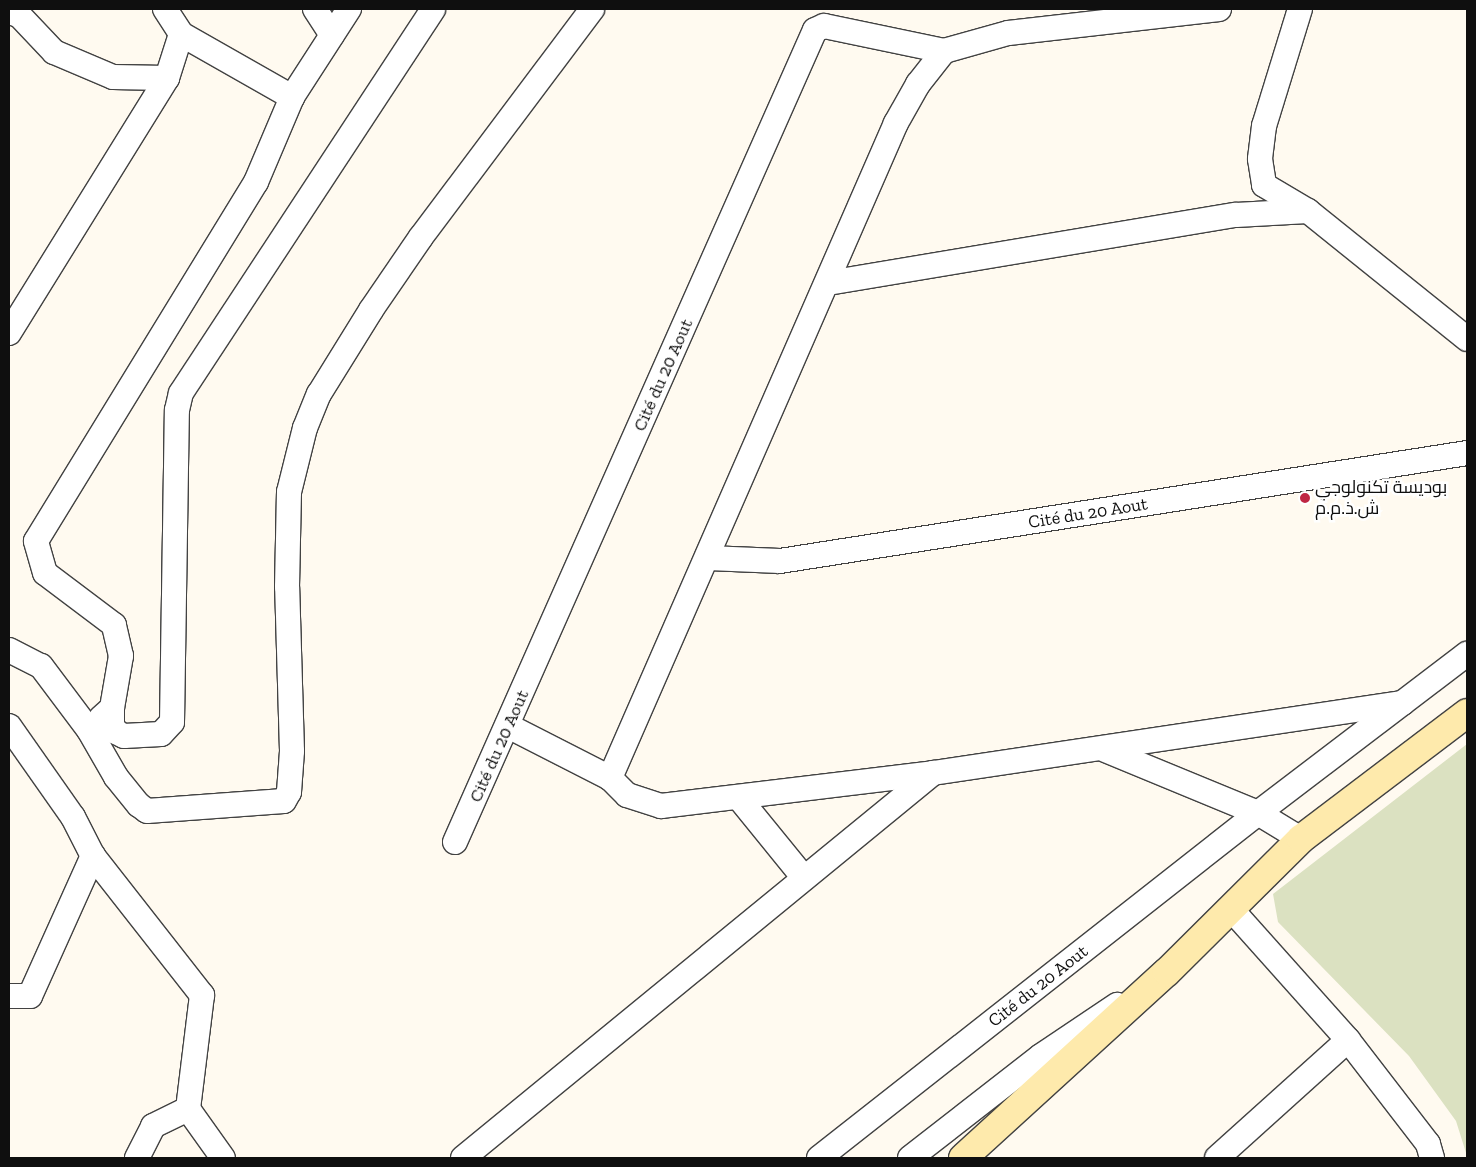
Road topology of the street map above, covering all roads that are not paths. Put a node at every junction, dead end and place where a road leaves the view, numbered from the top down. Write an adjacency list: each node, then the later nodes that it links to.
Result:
1 (165, 9): 9 (street)
2 (315, 9): 10 (street)
3 (349, 9): 10 (street)
4 (433, 9): 23 (street)
5 (592, 9): 27 (street)
6 (1218, 9): 11 (street, Cité du 20 Aout)
7 (1300, 9): 14 (street)
8 (22, 12): 12 (street)
9 (181, 34): 12 (street); 13 (street)
10 (332, 35): 13 (street)
11 (944, 51): 15 (street); 26 (street, Cité du 20 Aout)
12 (167, 78): 16 (street)
13 (292, 97): 23 (street)
14 (1308, 211): 15 (street); 17 (street)
15 (828, 283): 19 (street)
16 (9, 333)
17 (1467, 339)
18 (1467, 452): 19 (street, Cité du 20 Aout)
19 (708, 558): 30 (street)
20 (9, 650): 27 (street)
21 (1467, 654): 22 (street, Cité du 20 Aout)
22 (1403, 703): 28 (street, Cité du 20 Aout); 32 (street, Cité du 20 Aout)
23 (112, 708): 27 (street)
24 (1467, 713): 33 (street)
25 (9, 726): 35 (street)
26 (508, 726): 30 (street, Cité du 20 Aout); 34 (street, Cité du 20 Aout)
27 (89, 730)
28 (1103, 749): 29 (street, Cité du 20 Aout); 32 (street)
29 (933, 773): 31 (street, Cité du 20 Aout); 36 (street)
30 (610, 778): 31 (street, Cité du 20 Aout)
31 (739, 798): 36 (street)
32 (1258, 813): 33 (street); 45 (street, Cité du 20 Aout)
33 (1301, 839): 37 (street)
34 (455, 842)
35 (93, 856): 39 (street); 41 (street)
36 (804, 878): 44 (street)
37 (1231, 909): 38 (street); 40 (street)
38 (1167, 972): 46 (street); 47 (street)
39 (9, 996)
40 (1348, 1040): 48 (street); 49 (street)
41 (188, 1109): 42 (street); 43 (street)
42 (137, 1158)
43 (223, 1158)
44 (463, 1158)
45 (819, 1158)
46 (910, 1158)
47 (963, 1158)
48 (1217, 1158)
49 (1432, 1158)

